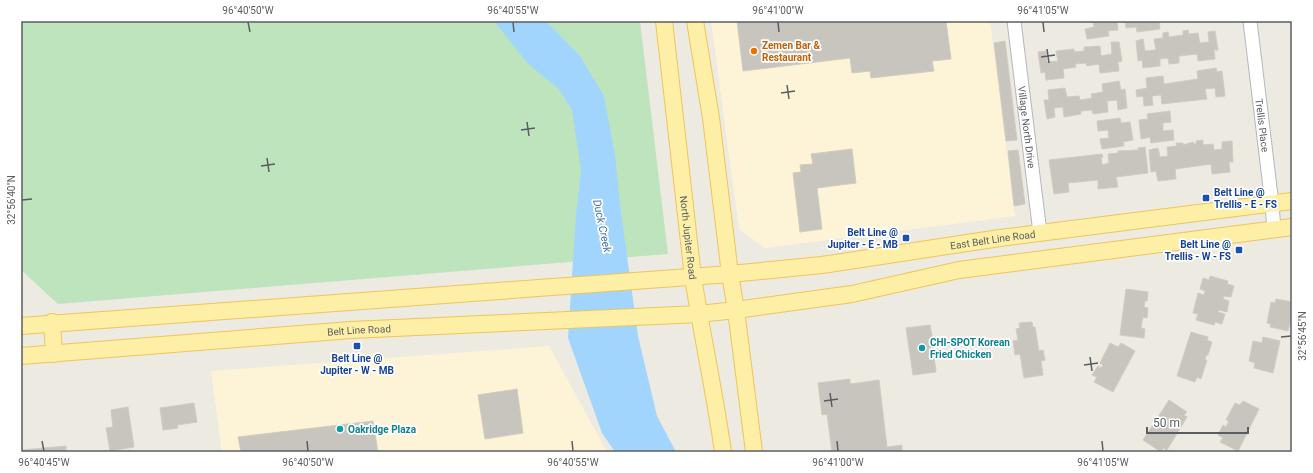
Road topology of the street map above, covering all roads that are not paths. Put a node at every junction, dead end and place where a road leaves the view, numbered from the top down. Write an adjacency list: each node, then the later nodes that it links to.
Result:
1 (664, 21): 11 (main road, North Jupiter Road)
2 (695, 21): 10 (main road)
3 (1014, 21): 9 (street, Village North Drive)
4 (1250, 21): 6 (street, Trellis Place)
5 (1292, 201): 6 (main road, East Belt Line Road)
6 (1272, 204): 8 (street, Trellis Place); 9 (main road, East Belt Line Road)
7 (1292, 227): 8 (main road)
8 (1274, 230): 12 (main road)
9 (1040, 233): 10 (main road, East Belt Line Road)
10 (730, 274): 11 (main road, East Belt Line Road); 12 (main road)
11 (693, 277): 13 (main road, North Jupiter Road); 14 (main road)
12 (736, 310): 13 (main road); 19 (main road)
13 (698, 314): 16 (main road, Belt Line Road); 18 (main road, North Jupiter Road)
14 (52, 322): 15 (main road); 16 (main road)
15 (21, 326)
16 (54, 354): 17 (main road, Belt Line Road)
17 (21, 356)
18 (723, 452)
19 (754, 452)

